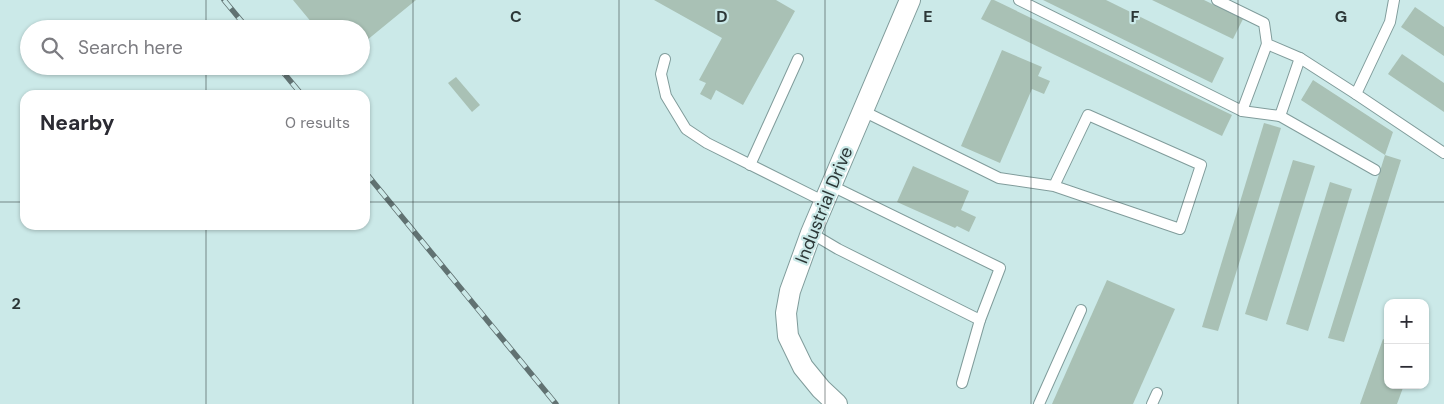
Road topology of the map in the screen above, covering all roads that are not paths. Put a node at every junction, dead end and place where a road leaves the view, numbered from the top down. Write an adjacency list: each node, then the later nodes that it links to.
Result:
1 (910, 0): 10 (street, Industrial Drive)
2 (1019, 0): 11 (lane)
3 (1217, 0): 5 (lane)
4 (1394, 0): 9 (lane)
5 (1267, 44): 6 (lane); 11 (lane)
6 (1300, 58): 9 (lane); 12 (lane)
7 (665, 59): 14 (lane)
8 (798, 59): 14 (lane)
9 (1356, 94): 13 (lane)
10 (863, 111): 16 (lane); 17 (street, Industrial Drive)
11 (1242, 111): 12 (lane)
12 (1280, 116): 15 (lane)
13 (1444, 153)
14 (750, 165): 17 (lane)
15 (1375, 170)
16 (1054, 186): 16 (lane)
17 (828, 194): 18 (street, Industrial Drive); 20 (lane)
18 (811, 233): 20 (lane); 23 (street, Industrial Drive)
19 (1082, 310): 24 (lane)
20 (980, 320): 21 (lane)
21 (962, 383)
22 (1157, 393): 25 (lane)
23 (837, 404)
24 (1039, 404)
25 (1152, 404)

